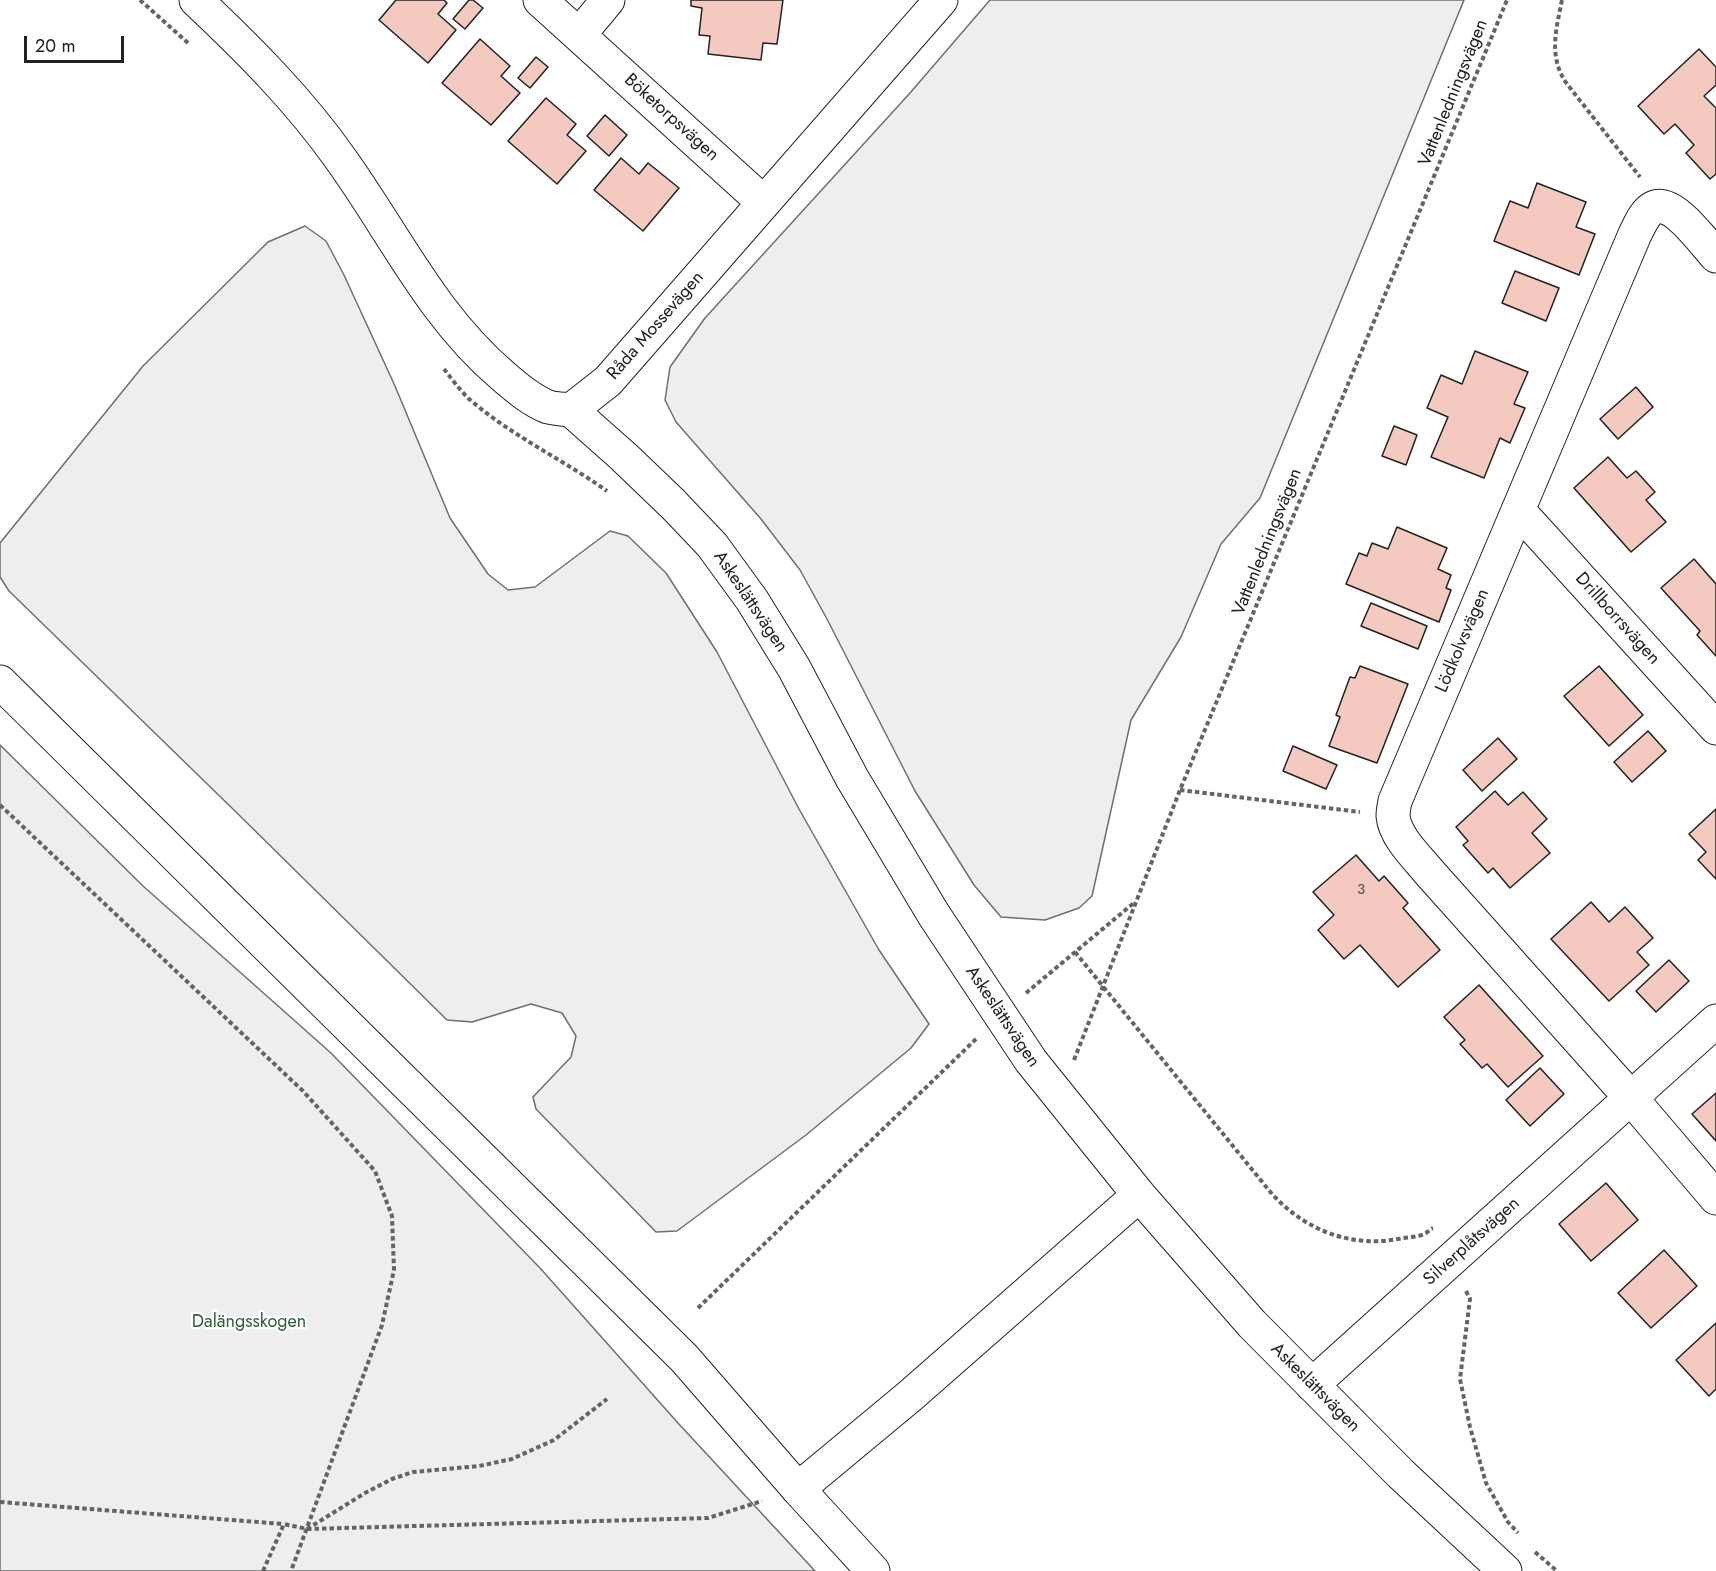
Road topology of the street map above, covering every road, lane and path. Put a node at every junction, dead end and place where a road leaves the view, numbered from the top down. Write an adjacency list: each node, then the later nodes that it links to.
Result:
1 (140, 0): 9 (path)
2 (196, 0): 14 (street)
3 (540, 0): 8 (street, Böketorpsvägen)
4 (608, 0): 8 (street)
5 (941, 0): 10 (street, Råda Mossevägen)
6 (1507, 0): 19 (path, Vattenledningsvägen)
7 (1562, 0): 11 (path)
8 (579, 35): 10 (street, Böketorpsvägen)
9 (196, 50)
10 (764, 202): 14 (street, Råda Mossevägen)
11 (1662, 205): 12 (street); 16 (street, Lödkolvsvägen)
12 (1716, 256)
13 (439, 364): 15 (path)
14 (571, 410): 25 (street, Askeslättsvägen)
15 (609, 492)
16 (1518, 510): 18 (street, Drillborrsvägen); 21 (street, Lödkolvsvägen)
17 (0, 682): 39 (street)
18 (1716, 728)
19 (1180, 790): 21 (path); 22 (path, Vattenledningsvägen)
20 (0, 805): 42 (path)
21 (1393, 816): 30 (street)
22 (1136, 902): 23 (path); 24 (path, Vattenledningsvägen)
23 (1075, 952): 24 (path); 25 (path)
24 (1101, 986): 29 (path, Vattenledningsvägen); 34 (path)
25 (1000, 1015): 28 (path); 29 (street, Askeslättsvägen)
26 (1716, 1021): 30 (street, Silverplåtsvägen)
27 (969, 1030): 28 (path)
28 (975, 1040): 36 (path)
29 (1060, 1096): 31 (street, Askeslättsvägen)
30 (1630, 1097): 32 (street); 35 (street, Silverplåtsvägen)
31 (1139, 1195): 37 (street, Askeslättsvägen); 39 (street)
32 (1716, 1198)
33 (1435, 1227): 34 (path)
34 (1425, 1234): 35 (path)
35 (1447, 1265): 37 (street, Silverplåtsvägen); 43 (path)
36 (698, 1308)
37 (1312, 1385): 48 (street, Askeslättsvägen)
38 (607, 1399): 42 (path)
39 (798, 1489): 42 (path); 47 (street)
40 (0, 1502): 41 (path)
41 (284, 1524): 42 (path); 45 (path)
42 (307, 1529): 46 (path)
43 (1523, 1539)
44 (1531, 1548): 49 (path)
45 (263, 1571)
46 (291, 1571)
47 (873, 1571)
48 (1505, 1571)
49 (1557, 1571)

